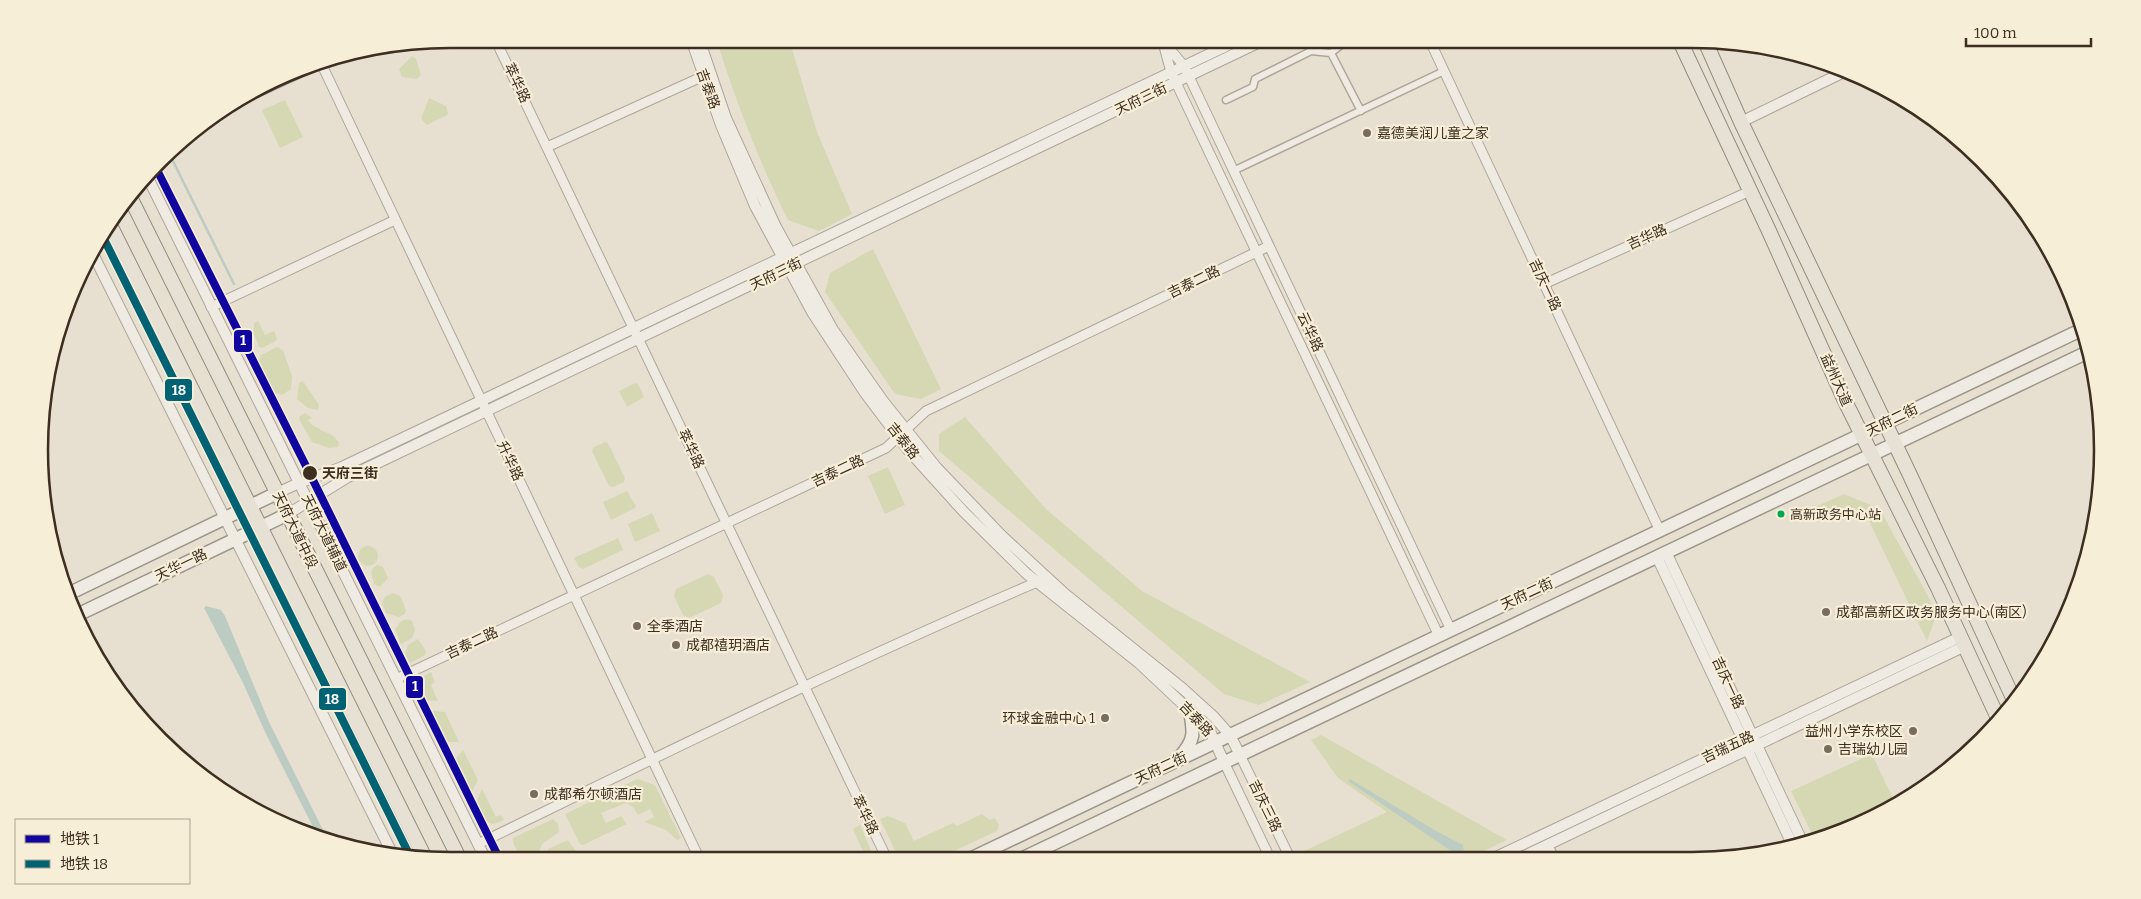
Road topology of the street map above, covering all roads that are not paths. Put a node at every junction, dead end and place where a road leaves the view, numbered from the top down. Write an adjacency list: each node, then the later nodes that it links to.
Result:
1 (499, 48): 24 (street, 萃华路)
2 (695, 48): 17 (street, 吉泰路)
3 (701, 48): 17 (street, 吉泰路)
4 (1165, 48): 16 (street, 云华路)
5 (1169, 48): 13 (street, 云华路)
6 (1222, 48): 13 (street, 天府三街)
7 (1248, 48): 19 (street, 天府三街)
8 (1337, 48): 12 (street)
9 (1433, 48): 15 (street, 吉庆一路)
10 (1683, 48): 27 (main road, 益州大道)
11 (1709, 48): 23 (main road, 益州大道)
12 (1331, 53): 21 (street); 22 (street)
13 (1184, 66): 16 (street, 天府三街); 19 (street, 云华路)
14 (323, 68): 29 (street, 升华路)
15 (1444, 71): 22 (street); 36 (street, 吉庆一路)
16 (1172, 72): 20 (street, 云华路); 33 (street, 天府三街)
17 (707, 74): 24 (street); 33 (street, 吉泰路)
18 (1837, 75): 23 (street)
19 (1188, 77): 20 (street, 天府三街); 25 (street, 云华路)
20 (1176, 82): 32 (street, 云华路); 35 (street, 天府三街)
21 (1226, 100)
22 (1360, 110): 25 (street)
23 (1741, 122): 44 (main road, 益州大道)
24 (547, 147): 38 (street, 萃华路)
25 (1233, 171): 31 (street, 云华路)
26 (150, 181): 37 (street, 天府大道辅道)
27 (1750, 191): 36 (street, 吉华路); 46 (main road, 益州大道)
28 (133, 203): 51 (main road, 天府大道中段)
29 (395, 220): 37 (street); 42 (street, 升华路)
30 (112, 230): 53 (main road)
31 (1269, 246): 32 (street, 吉泰二路); 65 (street, 云华路)
32 (1258, 252): 45 (street, 吉泰二路); 66 (street, 云华路)
33 (788, 256): 35 (street, 吉泰路); 38 (street, 天府三街)
34 (96, 259): 55 (street)
35 (793, 266): 40 (street, 天府三街); 45 (street, 吉泰路); 47 (street, 吉泰路)
36 (1544, 284): 58 (street, 吉庆一路)
37 (212, 307): 50 (street, 天府大道辅道)
38 (634, 329): 40 (street, 萃华路); 42 (street, 天府三街)
39 (2076, 332): 44 (main road, 天府二街)
40 (639, 339): 43 (street, 天府三街); 56 (street, 萃华路)
41 (2082, 355): 48 (main road, 天府二街)
42 (482, 401): 43 (street, 升华路); 50 (street, 天府三街)
43 (487, 412): 52 (street, 天府三街); 63 (street, 升华路)
44 (1884, 424): 46 (main road, 天府二街); 48 (main road, 益州大道)
45 (906, 429): 47 (street, 吉泰二路); 61 (street, 吉泰路)
46 (1862, 435): 49 (main road, 益州大道); 58 (main road, 天府二街)
47 (898, 437): 56 (street, 吉泰二路); 61 (street, 吉泰路)
48 (1895, 444): 49 (main road, 天府二街); 70 (main road, 益州大道)
49 (1872, 455): 60 (main road, 天府二街); 67 (main road, 益州大道)
50 (299, 482): 51 (street, 天府三街); 52 (street, 天府大道辅道)
51 (277, 493): 53 (main road); 54 (main road, 天府大道中段)
52 (308, 502): 54 (street, 天府三街); 68 (street, 天府大道辅道)
53 (250, 506): 55 (main road); 57 (main road)
54 (288, 514): 57 (main road, 天华一路); 86 (main road, 天府大道中段)
55 (225, 518): 59 (street); 62 (main road)
56 (726, 523): 63 (street, 吉泰二路); 69 (street, 萃华路)
57 (260, 527): 59 (main road, 天华一路); 85 (main road)
58 (1660, 531): 65 (main road, 天府二街)
59 (235, 539): 64 (main road, 天华一路); 84 (street)
60 (1662, 554): 75 (street, 吉庆一路); 76 (main road, 天府二街)
61 (1043, 580): 69 (street); 71 (street, 吉泰路); 73 (street, 吉泰路)
62 (74, 591)
63 (574, 596): 68 (street, 吉泰二路); 77 (street, 升华路)
64 (82, 612)
65 (1451, 630): 66 (main road, 天府二街)
66 (1439, 636): 73 (main road, 天府二街)
67 (1962, 642): 72 (main road, 益州大道); 75 (street, 吉瑞五路)
68 (396, 679): 82 (street, 天府大道辅道)
69 (803, 687): 77 (street); 89 (street, 萃华路)
70 (2011, 693)
71 (1190, 712): 74 (street, 吉泰路); 79 (main road)
72 (1996, 713)
73 (1230, 735): 74 (main road, 天府二街); 76 (street, 吉泰路)
74 (1216, 742): 78 (street, 吉泰路); 79 (main road, 天府二街)
75 (1750, 743): 80 (street, 吉庆一路); 81 (street, 吉庆一路); 83 (street, 吉瑞五路); 94 (street, 吉瑞五路)
76 (1240, 755): 78 (main road, 天府二街); 93 (street, 吉庆三路)
77 (652, 759): 82 (street); 88 (street, 升华路)
78 (1224, 762): 91 (main road, 天府二街); 92 (street, 吉庆三路)
79 (1164, 767): 90 (main road, 天府二街)
80 (1799, 837)
81 (1790, 839)
82 (478, 844): 87 (street, 天府大道辅道)
83 (1547, 845): 95 (street, 吉瑞五路); 96 (street)
84 (389, 847)
85 (421, 851)
86 (456, 852)
87 (482, 852)
88 (696, 852)
89 (883, 852)
90 (985, 852)
91 (1036, 852)
92 (1267, 852)
93 (1287, 852)
94 (1507, 852)
95 (1532, 852)
96 (1550, 852)

